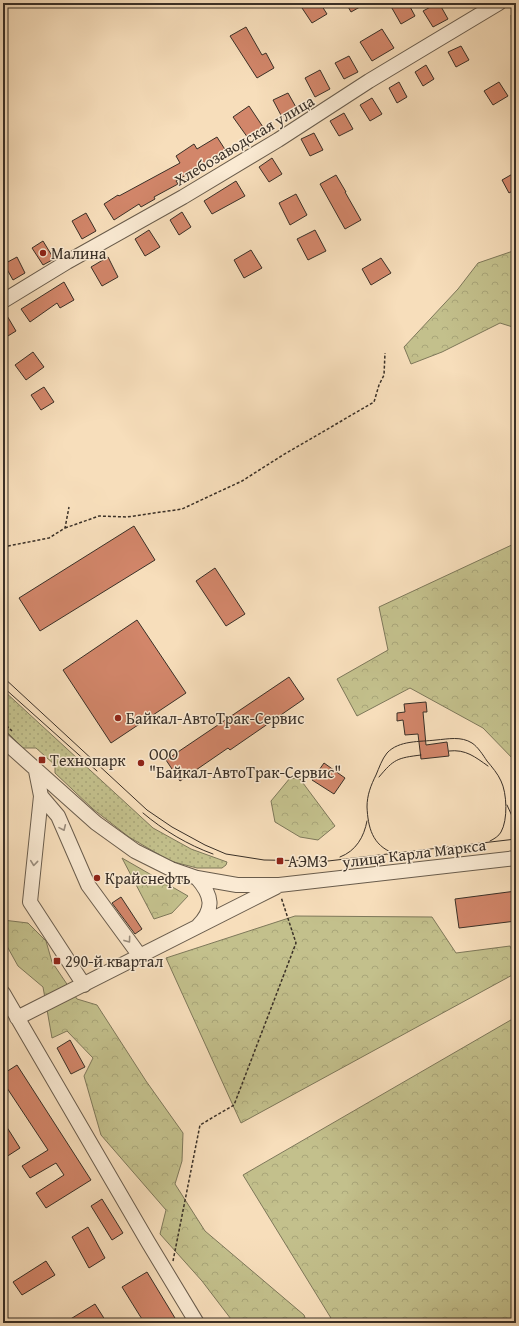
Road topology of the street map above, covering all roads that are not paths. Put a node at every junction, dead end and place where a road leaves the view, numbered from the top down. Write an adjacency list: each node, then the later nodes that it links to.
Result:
1 (499, 3): 2 (street, Хлебозаводская улица)
2 (3, 301)
3 (3, 740): 4 (street, улица Карла Маркса)
4 (36, 771): 5 (street); 7 (street, улица Карла Маркса)
5 (41, 796): 10 (street, one-way to 10); 11 (street, one-way to 11)
6 (516, 858): 8 (street, улица Карла Маркса)
7 (197, 878): 8 (street, улица Карла Маркса); 9 (street)
8 (280, 890): 9 (street)
9 (196, 928): 10 (street)
10 (140, 956): 11 (street)
11 (84, 985): 13 (street)
12 (3, 993): 13 (street)
13 (17, 1018): 14 (street)
14 (197, 1323)

